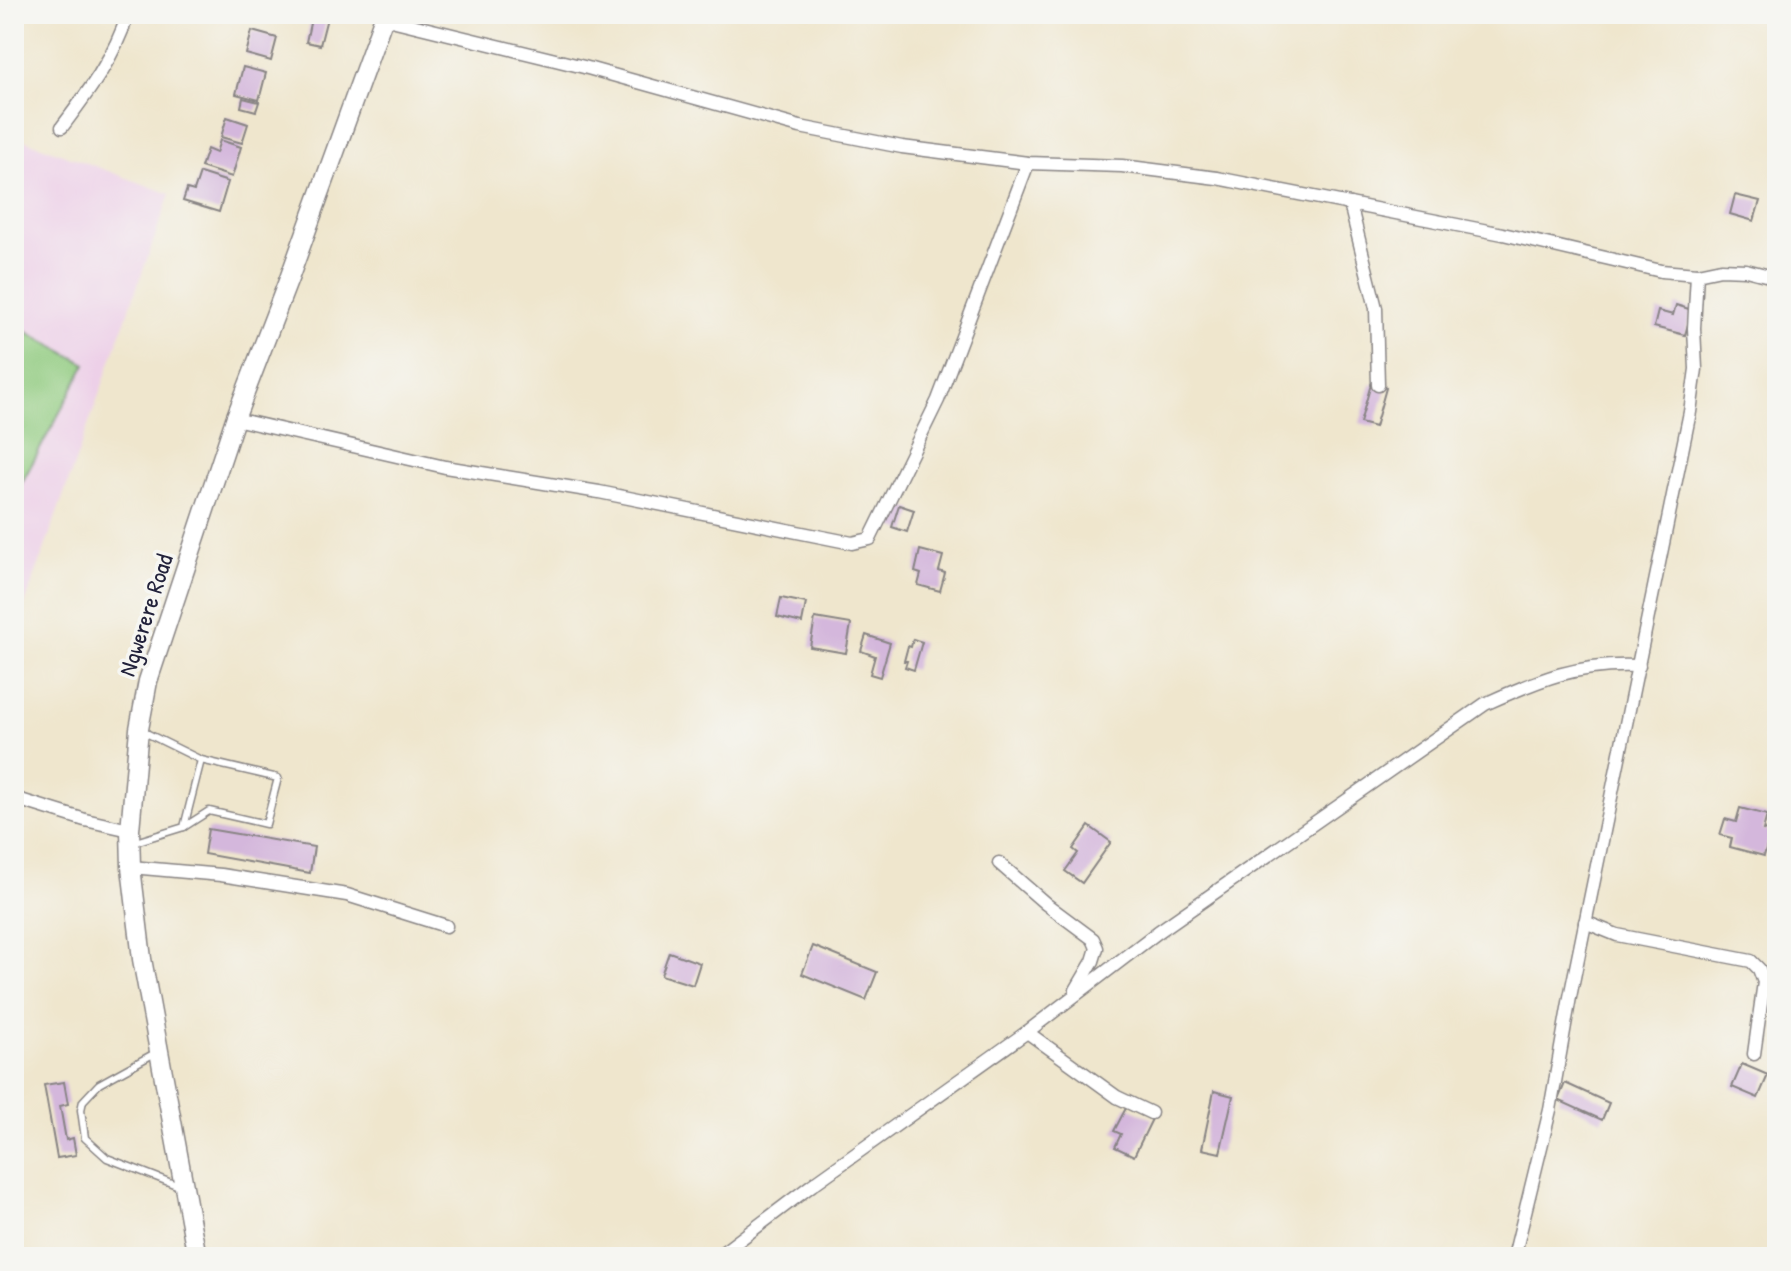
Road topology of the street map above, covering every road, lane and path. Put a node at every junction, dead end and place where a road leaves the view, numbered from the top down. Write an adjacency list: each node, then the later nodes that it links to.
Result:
1 (128, 14): 3 (street)
2 (384, 16): 4 (street); 9 (main road, Ngwerere Road)
3 (62, 127)
4 (1028, 163): 5 (street); 9 (street)
5 (1350, 204): 6 (street); 8 (street)
6 (1697, 274): 7 (street); 10 (street)
7 (1777, 278)
8 (1378, 385)
9 (235, 419): 11 (main road, Ngwerere Road)
10 (1639, 666): 18 (street); 20 (street)
11 (139, 729): 12 (lane); 15 (main road, Ngwerere Road)
12 (201, 760): 14 (lane); 14 (lane)
13 (14, 798): 15 (street)
14 (184, 827): 15 (lane)
15 (130, 837): 17 (main road, Ngwerere Road)
16 (999, 863): 20 (street)
17 (131, 867): 19 (street); 22 (main road, Ngwerere Road)
18 (1585, 922): 23 (street); 28 (street)
19 (446, 926)
20 (1066, 1002): 21 (street)
21 (1027, 1032): 24 (street); 27 (street)
22 (158, 1051): 25 (main road, Ngwerere Road); 25 (lane)
23 (1754, 1054)
24 (1151, 1113)
25 (187, 1189): 26 (main road, Ngwerere Road)
26 (197, 1257)
27 (717, 1257)
28 (1514, 1257)

